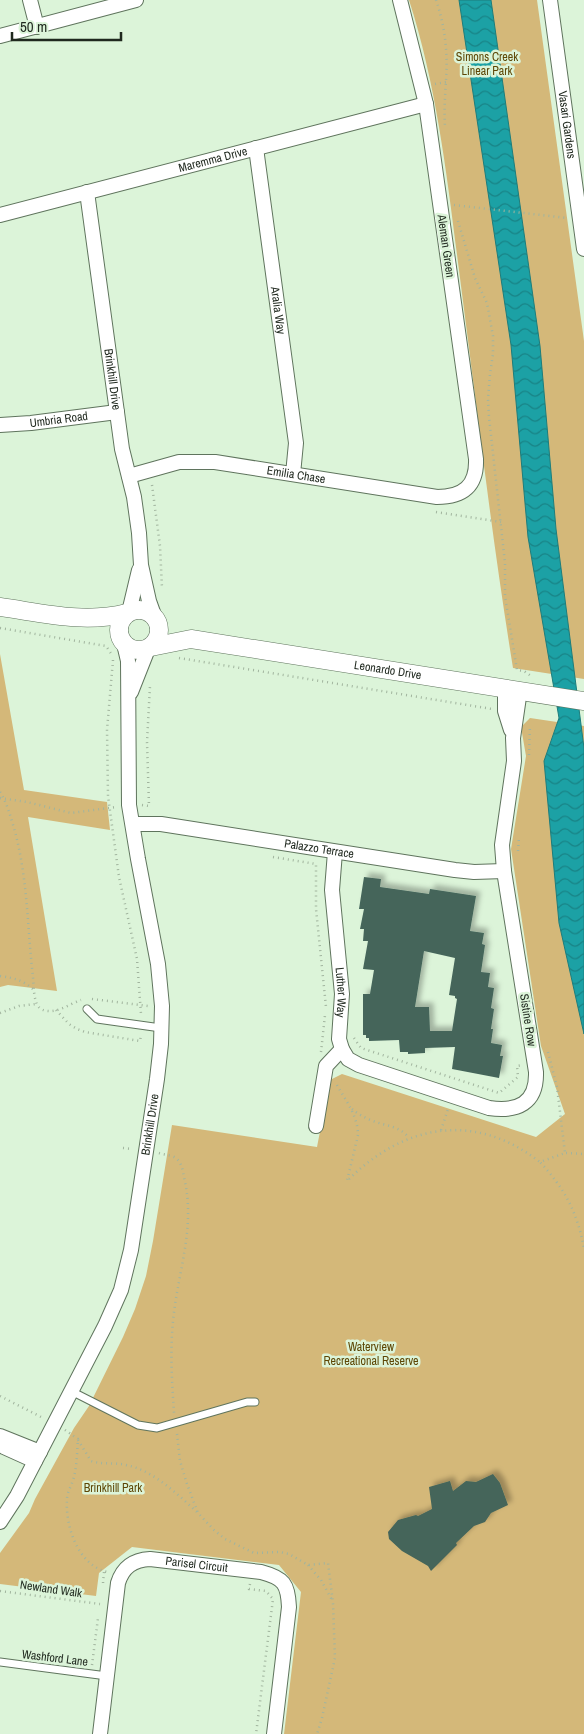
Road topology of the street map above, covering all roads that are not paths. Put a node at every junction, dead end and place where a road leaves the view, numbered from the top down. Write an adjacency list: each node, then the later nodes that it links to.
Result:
1 (30, 0): 5 (street)
2 (136, 0): 5 (street)
3 (400, 0): 7 (street, Aleman Green)
4 (550, 0): 10 (street, Vasari Gardens)
5 (37, 27): 6 (street)
6 (0, 36)
7 (426, 104): 8 (street, Maremma Drive); 17 (street, Aleman Green)
8 (256, 148): 9 (street, Maremma Drive); 15 (street, Aralia Way)
9 (87, 192): 11 (street, Maremma Drive); 13 (street, Brinkhill Drive)
10 (581, 200): 12 (street, Vasari Gardens)
11 (0, 215)
12 (584, 249)
13 (117, 412): 14 (street, Umbria Road); 16 (street, Brinkhill Drive)
14 (0, 426)
15 (293, 474): 16 (street, Emilia Chase); 17 (street, Emilia Chase)
16 (129, 476): 18 (street, Brinkhill Drive)
17 (464, 491)
18 (141, 564): 20 (street, Brinkhill Drive); 21 (street, Brinkhill Drive)
19 (0, 607): 22 (street)
20 (128, 612): 21 (street); 22 (street); 25 (street)
21 (154, 616): 23 (street, Leonardo Drive); 24 (street)
22 (79, 619): 25 (street)
23 (191, 639): 24 (street, Leonardo Drive); 26 (street, Leonardo Drive)
24 (149, 648): 25 (street); 27 (street, Brinkhill Drive)
25 (122, 651): 27 (street, Brinkhill Drive)
26 (526, 691): 28 (street, Leonardo Drive); 31 (street, Sistine Row)
27 (129, 699): 29 (street, Brinkhill Drive)
28 (584, 701)
29 (133, 824): 30 (street, Palazzo Terrace); 33 (street, Brinkhill Drive)
30 (335, 852): 31 (street, Palazzo Terrace); 34 (street, Luther Way)
31 (504, 870): 34 (street, Sistine Row)
32 (87, 1010): 33 (lane)
33 (162, 1028): 36 (street, Brinkhill Drive)
34 (342, 1049): 35 (street)
35 (316, 1126)
36 (71, 1391): 37 (lane); 40 (street, Brinkhill Drive)
37 (256, 1402)
38 (0, 1436): 40 (street)
39 (0, 1445): 40 (street)
40 (37, 1456): 41 (street, Brinkhill Drive)
41 (0, 1522)
42 (0, 1662): 43 (lane, Washford Lane)
43 (107, 1676): 44 (street); 45 (street, Parisel Circuit)
44 (100, 1734)
45 (274, 1734)

